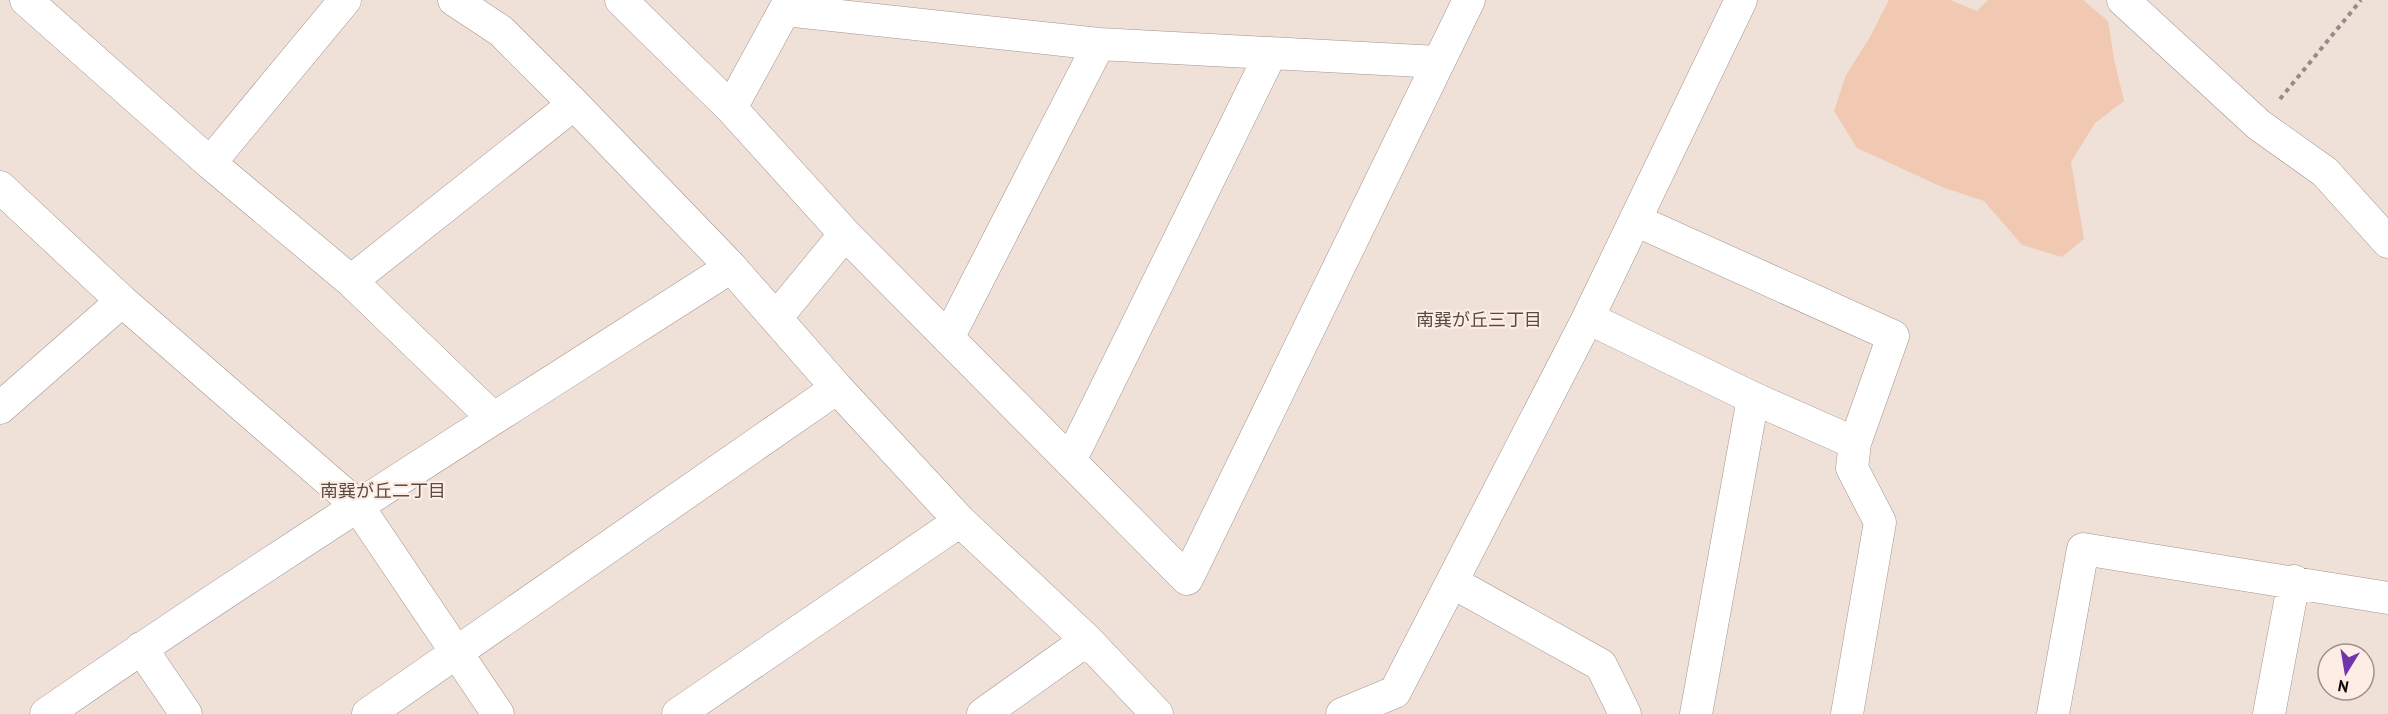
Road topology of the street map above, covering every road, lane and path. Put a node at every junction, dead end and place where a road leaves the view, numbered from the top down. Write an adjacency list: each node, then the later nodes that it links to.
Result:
1 (26, 0): 16 (street)
2 (345, 0): 16 (street)
3 (454, 0): 13 (street)
4 (621, 0): 14 (street)
5 (1469, 0): 12 (street)
6 (1741, 0): 18 (street)
7 (2123, 0): 15 (street)
8 (2361, 0): 15 (path)
9 (788, 5): 10 (street); 14 (street)
10 (1099, 44): 11 (street); 26 (street)
11 (1271, 53): 12 (street); 32 (street)
12 (1438, 62): 32 (street)
13 (574, 104): 21 (street); 22 (street)
14 (731, 108): 19 (street)
15 (2259, 125): 20 (street)
16 (210, 163): 22 (street)
17 (0, 187): 23 (street)
18 (1635, 220): 25 (street); 31 (street)
19 (845, 234): 24 (street); 26 (street)
20 (2388, 242)
21 (731, 267): 24 (street); 30 (street)
22 (351, 282): 30 (street)
23 (122, 301): 29 (street); 33 (street)
24 (776, 318): 27 (street)
25 (1588, 318): 28 (street); 36 (street)
26 (948, 338): 32 (street)
27 (837, 388): 34 (street); 40 (street)
28 (1753, 398): 31 (street); 50 (street)
29 (0, 408)
30 (493, 418): 33 (street)
31 (1854, 443): 51 (street)
32 (1070, 461)
33 (357, 505): 39 (street); 40 (street)
34 (960, 521): 38 (street); 45 (street)
35 (2294, 581): 37 (street); 52 (street); 53 (street)
36 (1452, 582): 48 (street); 49 (street)
37 (2388, 598)
38 (1087, 640): 46 (street); 47 (street)
39 (141, 648): 41 (street); 42 (street)
40 (456, 652): 43 (street); 44 (street)
41 (46, 714)
42 (186, 714)
43 (368, 714)
44 (498, 714)
45 (678, 714)
46 (983, 714)
47 (1157, 714)
48 (1342, 714)
49 (1624, 714)
50 (1696, 714)
51 (1847, 714)
52 (2054, 714)
53 (2269, 714)

